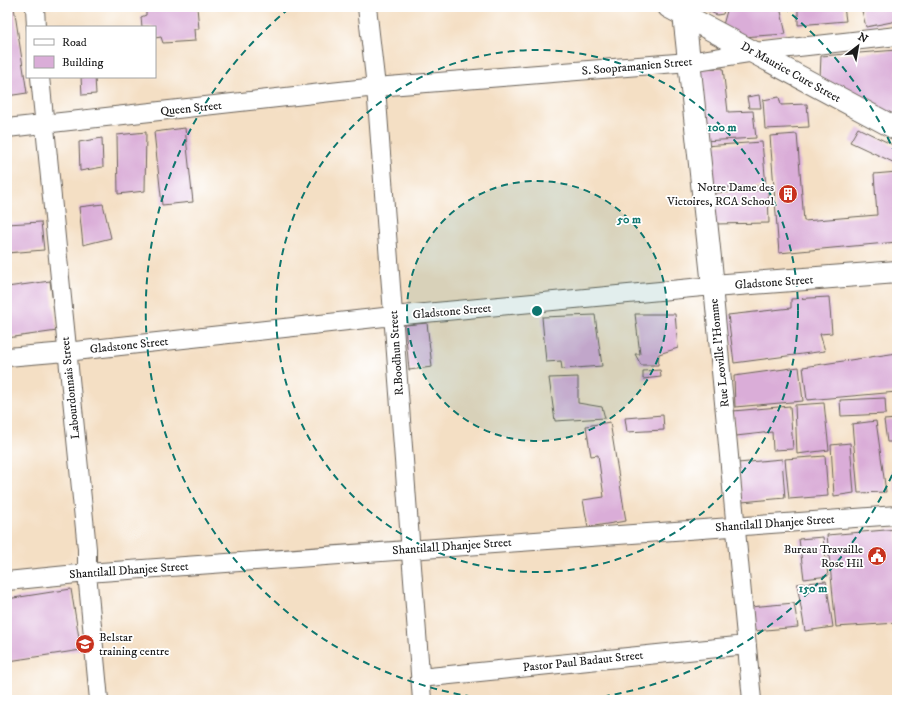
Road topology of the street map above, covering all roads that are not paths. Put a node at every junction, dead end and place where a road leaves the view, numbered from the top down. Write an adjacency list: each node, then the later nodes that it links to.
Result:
1 (35, 7): 4 (street)
2 (367, 7): 9 (street, R.Boodhun Street)
3 (679, 10): 6 (main road, Dr Maurice Cure Street); 7 (main road, Rue Leoville l'Homme)
4 (36, 26)
5 (897, 36): 6 (street, S. Soopramanien Street)
6 (755, 52): 7 (street, S. Soopramanien Street); 12 (main road, Dr Maurice Cure Street)
7 (689, 62): 9 (street, S. Soopramanien Street); 14 (main road, Rue Leoville l'Homme)
8 (40, 78): 10 (street, Labourdonnais Street)
9 (376, 87): 10 (street, Queen Street); 15 (street, R.Boodhun Street)
10 (43, 124): 11 (street, Queen Street); 16 (street, Labourdonnais Street)
11 (7, 128)
12 (897, 130)
13 (897, 272): 14 (main road, Gladstone Street)
14 (713, 286): 15 (street, Gladstone Street); 19 (street, Rue Leoville l'Homme)
15 (393, 316): 16 (street, Gladstone Street); 20 (street, R.Boodhun Street)
16 (66, 352): 17 (street, Gladstone Street); 21 (street, Labourdonnais Street)
17 (7, 356)
18 (897, 515): 19 (street, Shantilall Dhanjee Street)
19 (736, 526): 20 (street, Shantilall Dhanjee Street); 23 (street, Rue Leoville l'Homme)
20 (410, 549): 21 (street, Shantilall Dhanjee Street); 24 (street, R.Boodhun Street)
21 (87, 573): 22 (street, Shantilall Dhanjee Street); 25 (street, Labourdonnais Street)
22 (7, 581)
23 (747, 645): 24 (street, Pastor Paul Badaut Street); 27 (street, Rue Leoville l'Homme)
24 (420, 678): 26 (street, R.Boodhun Street)
25 (100, 700)
26 (422, 700)
27 (752, 700)

